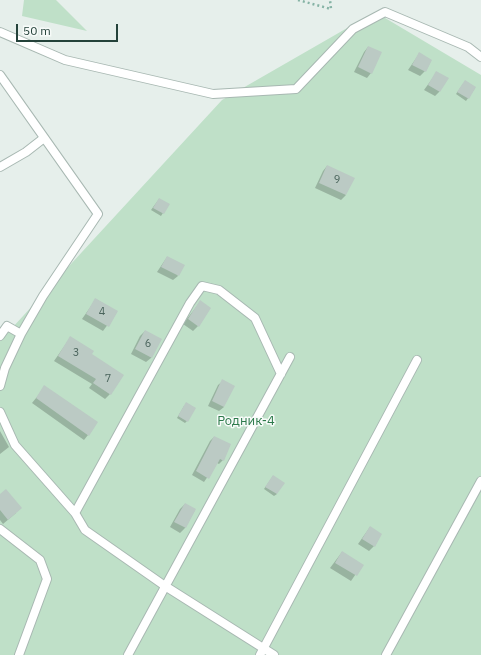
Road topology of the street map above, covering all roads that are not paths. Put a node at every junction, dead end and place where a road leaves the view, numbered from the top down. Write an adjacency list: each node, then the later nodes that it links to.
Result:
1 (0, 32): 2 (lane)
2 (481, 57)
3 (0, 75): 4 (lane)
4 (44, 138): 5 (lane); 6 (lane)
5 (0, 167)
6 (21, 334): 7 (lane); 11 (lane)
7 (0, 336)
8 (290, 357): 10 (lane)
9 (416, 360): 17 (lane)
10 (281, 374): 14 (lane); 16 (lane)
11 (0, 386)
12 (0, 412): 14 (lane)
13 (481, 481): 21 (lane)
14 (75, 513): 16 (lane)
15 (0, 529): 18 (lane)
16 (165, 586): 17 (lane); 19 (lane)
17 (262, 652): 20 (lane)
18 (19, 655)
19 (128, 655)
20 (274, 655)
21 (386, 655)

